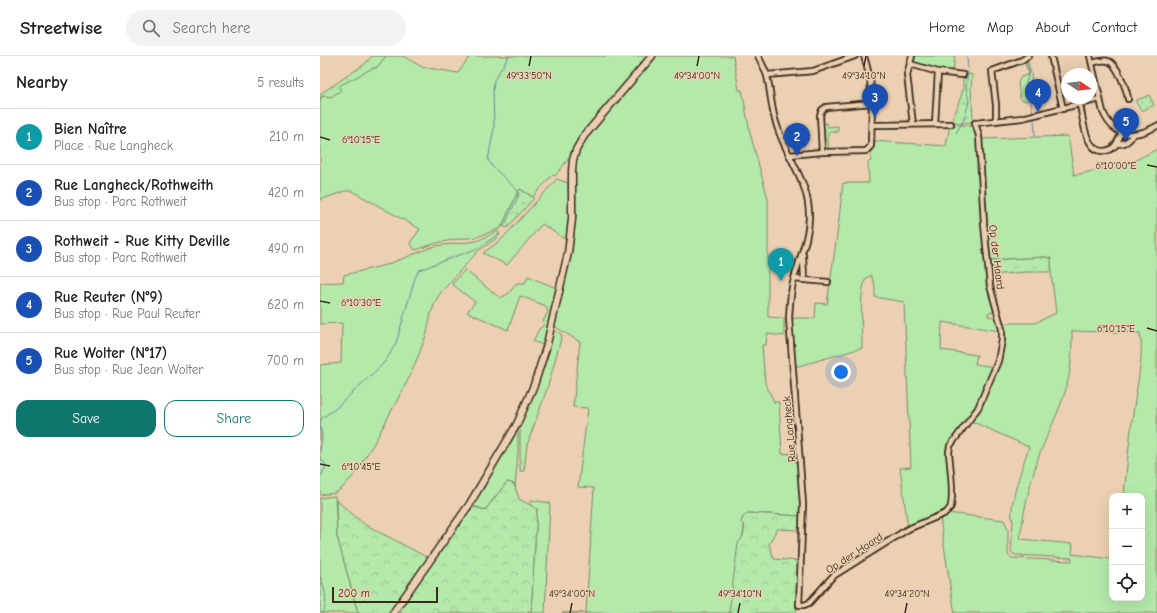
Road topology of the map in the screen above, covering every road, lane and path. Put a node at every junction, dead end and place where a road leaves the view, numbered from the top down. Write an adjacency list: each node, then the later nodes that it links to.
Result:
1 (652, 56): 36 (main road)
2 (758, 56): 12 (street, Rue Langheck)
3 (855, 56): 12 (street)
4 (864, 56): 17 (street)
5 (912, 56): 10 (street)
6 (1028, 56): 20 (street)
7 (1051, 56): 19 (street)
8 (1090, 56): 9 (street)
9 (1092, 63): 14 (street); 15 (street)
10 (910, 64): 11 (street); 21 (street)
11 (938, 72): 13 (street); 22 (street)
12 (767, 75): 30 (street, Rue Langheck)
13 (963, 75)
14 (1100, 99): 16 (street); 26 (street)
15 (1128, 99)
16 (1097, 100)
17 (872, 103): 29 (street); 29 (street)
18 (1080, 104): 19 (street); 28 (street)
19 (1063, 109): 20 (street)
20 (996, 121): 35 (street, Op der Haard)
21 (913, 124): 22 (street); 24 (street)
22 (935, 124): 23 (street)
23 (951, 124)
24 (875, 125)
25 (1157, 126): 27 (street)
26 (1122, 132): 27 (street); 28 (street)
27 (1133, 134): 28 (street)
28 (1117, 144)
29 (822, 152): 30 (street)
30 (789, 155): 31 (street, Rue Langheck)
31 (803, 253): 32 (street, Rue Langheck); 33 (street, Rue Langheck)
32 (794, 279): 33 (street); 35 (street, Rue Langheck)
33 (804, 280): 34 (street)
34 (828, 282)
35 (799, 605)
36 (393, 613)

